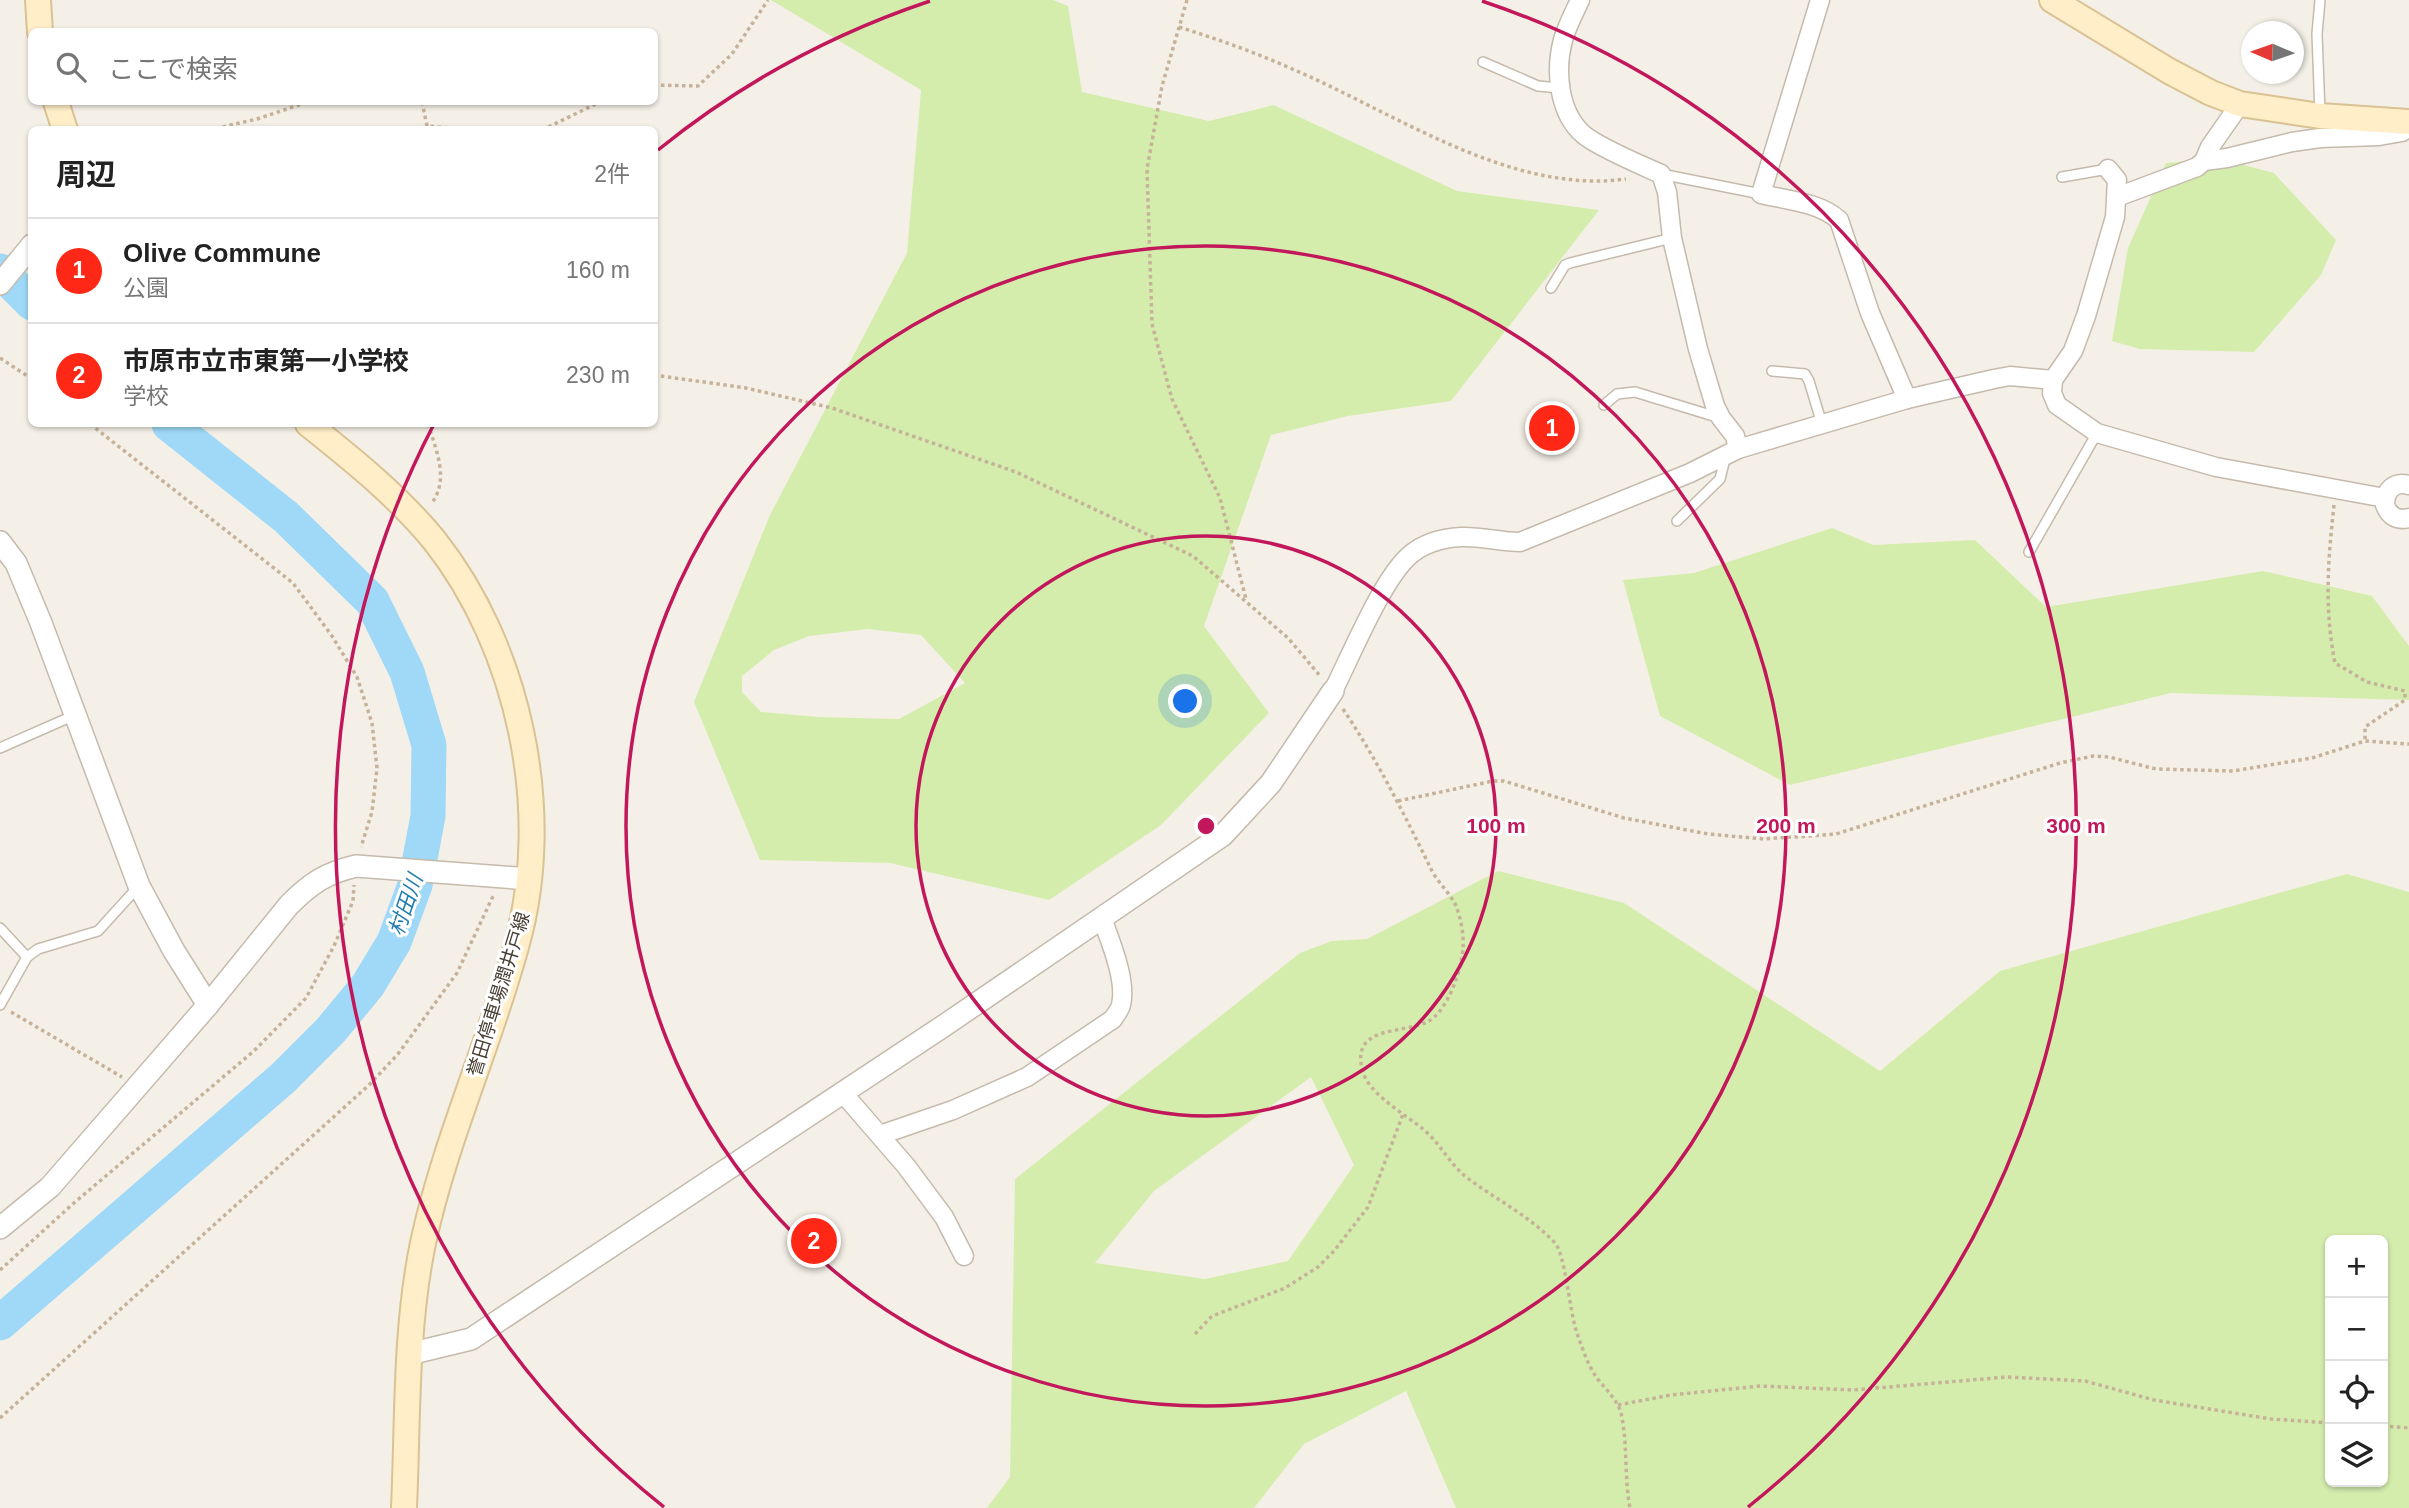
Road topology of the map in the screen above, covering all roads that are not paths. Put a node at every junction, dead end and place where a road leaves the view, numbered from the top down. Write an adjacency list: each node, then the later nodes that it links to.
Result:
1 (38, 0): 6 (main road)
2 (1580, 0): 8 (street)
3 (1820, 0): 19 (street)
4 (2320, 0): 11 (lane)
5 (2066, 4): 9 (main road)
6 (40, 28)
7 (1483, 62): 8 (lane)
8 (1560, 88): 17 (street)
9 (2240, 104): 11 (main road); 15 (street)
10 (57, 105): 13 (main road)
11 (2320, 116): 12 (main road)
12 (2409, 122)
13 (64, 126)
14 (2409, 127): 15 (street)
15 (2204, 161): 20 (street)
16 (2108, 169): 18 (lane); 20 (street)
17 (1661, 174): 19 (lane); 21 (street)
18 (2062, 177)
19 (1761, 194): 27 (street)
20 (2117, 197): 26 (street)
21 (1672, 238): 24 (lane); 29 (street)
22 (28, 250): 23 (street)
23 (0, 284)
24 (1551, 288)
25 (1772, 371): 30 (lane)
26 (2053, 380): 27 (street); 32 (street)
27 (1907, 399): 30 (street)
28 (1604, 405): 29 (lane)
29 (1721, 418): 33 (street)
30 (1822, 424): 33 (street)
31 (312, 427): 43 (main road, 誉田停車場潤井戸線)
32 (2097, 433): 35 (street); 39 (lane)
33 (1732, 452): 37 (lane); 40 (street)
34 (2409, 485): 35 (street)
35 (2385, 498): 36 (street)
36 (2409, 518)
37 (1677, 521)
38 (0, 542): 41 (street)
39 (2029, 552)
40 (1333, 691): 45 (street)
41 (75, 715): 42 (lane); 44 (street)
42 (0, 748)
43 (530, 879): 49 (street); 54 (main road, 誉田停車場潤井戸線)
44 (139, 886): 47 (lane); 49 (street)
45 (1102, 918): 50 (street); 51 (street)
46 (0, 928): 47 (lane)
47 (27, 957): 48 (lane)
48 (0, 1005)
49 (208, 1005): 52 (street)
50 (842, 1092): 51 (street); 54 (street)
51 (880, 1135): 53 (street)
52 (0, 1228)
53 (964, 1256)
54 (409, 1354): 55 (main road, 誉田停車場潤井戸線)
55 (404, 1508)

